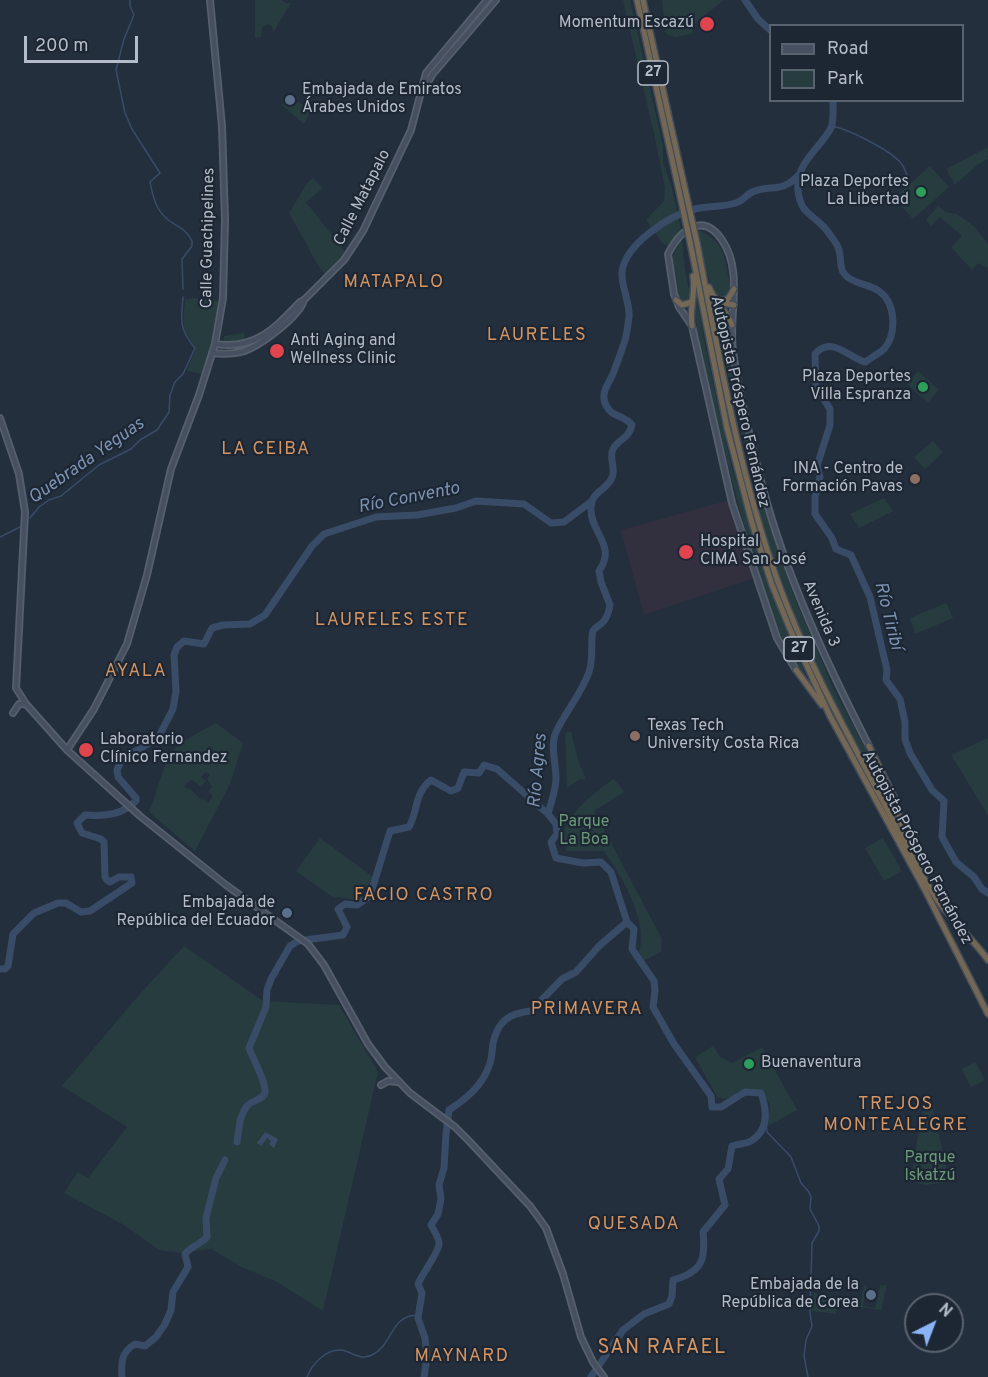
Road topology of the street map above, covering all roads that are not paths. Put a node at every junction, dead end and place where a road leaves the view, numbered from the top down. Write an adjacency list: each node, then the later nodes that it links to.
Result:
1 (210, 0): 17 (street, Calle Guachipelines)
2 (487, 0): 5 (street, Calle Matapalo)
3 (496, 0): 5 (street, Calle Matapalo)
4 (640, 1): 6 (highway, Autopista Próspero Fernández / 27); 6 (highway, Autopista Próspero Fernández / 27)
5 (421, 93): 10 (street, Calle Matapalo)
6 (682, 190): 7 (highway, Autopista Próspero Fernández / 27, bridge); 8 (highway, Autopista Próspero Fernández / 27, bridge)
7 (690, 245): 12 (highway); 23 (highway, Autopista Próspero Fernández / 27)
8 (699, 251): 13 (highway); 26 (highway, Autopista Próspero Fernández / 27)
9 (734, 290): 11 (street, Avenida 3); 13 (highway); 14 (street, Avenida 3)
10 (304, 300): 17 (street, Calle Matapalo); 18 (street, Calle Matapalo)
11 (676, 300): 12 (highway); 16 (street)
12 (693, 301): 16 (highway)
13 (718, 301): 14 (highway); 15 (highway)
14 (734, 306): 15 (street, Avenida 3)
15 (732, 325): 24 (street, Avenida 3)
16 (692, 326): 20 (street)
17 (215, 344): 18 (street, Calle Guachipelines)
18 (212, 353): 25 (street, Calle Guachipelines)
19 (0, 418): 21 (street)
20 (796, 670): 23 (highway)
21 (26, 704): 22 (street); 25 (street)
22 (13, 713)
23 (830, 716): 28 (highway, Autopista Próspero Fernández / 27)
24 (868, 746): 26 (highway)
25 (67, 750): 29 (street)
26 (918, 866): 27 (highway, Autopista Próspero Fernández / 27)
27 (988, 960)
28 (988, 1014)
29 (398, 1082): 30 (street); 31 (street)
30 (381, 1084)
31 (604, 1377)

